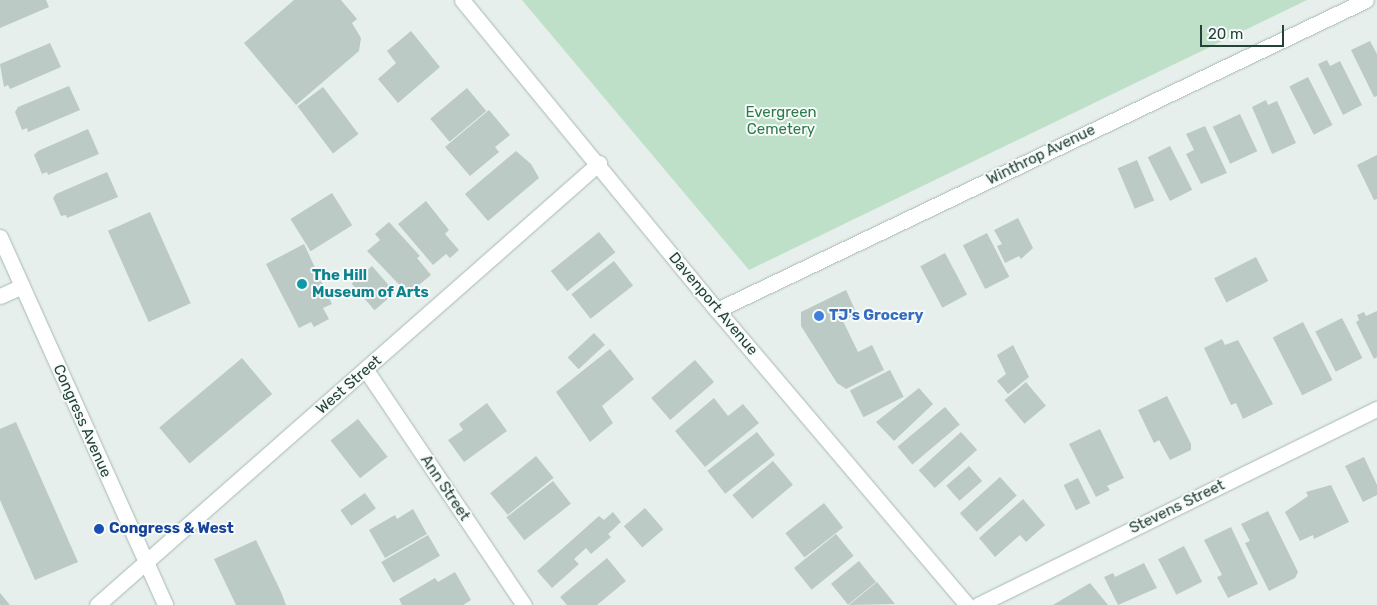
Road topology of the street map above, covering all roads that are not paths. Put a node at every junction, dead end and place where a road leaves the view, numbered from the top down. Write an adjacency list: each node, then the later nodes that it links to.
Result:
1 (462, 0): 3 (main road, Davenport Avenue)
2 (1366, 0): 7 (main road, Winthrop Avenue)
3 (599, 163): 7 (main road, Davenport Avenue); 8 (main road, West Street)
4 (0, 237): 5 (main road, Congress Avenue)
5 (22, 286): 6 (main road); 10 (main road, Congress Avenue)
6 (0, 296)
7 (717, 310): 14 (main road, Davenport Avenue)
8 (366, 370): 10 (main road, West Street); 13 (main road, Ann Street)
9 (1377, 409): 15 (main road, Stevens Street)
10 (145, 562): 11 (main road, West Street); 12 (main road, Congress Avenue)
11 (97, 605)
12 (165, 605)
13 (524, 605)
14 (968, 605)
15 (978, 605)

